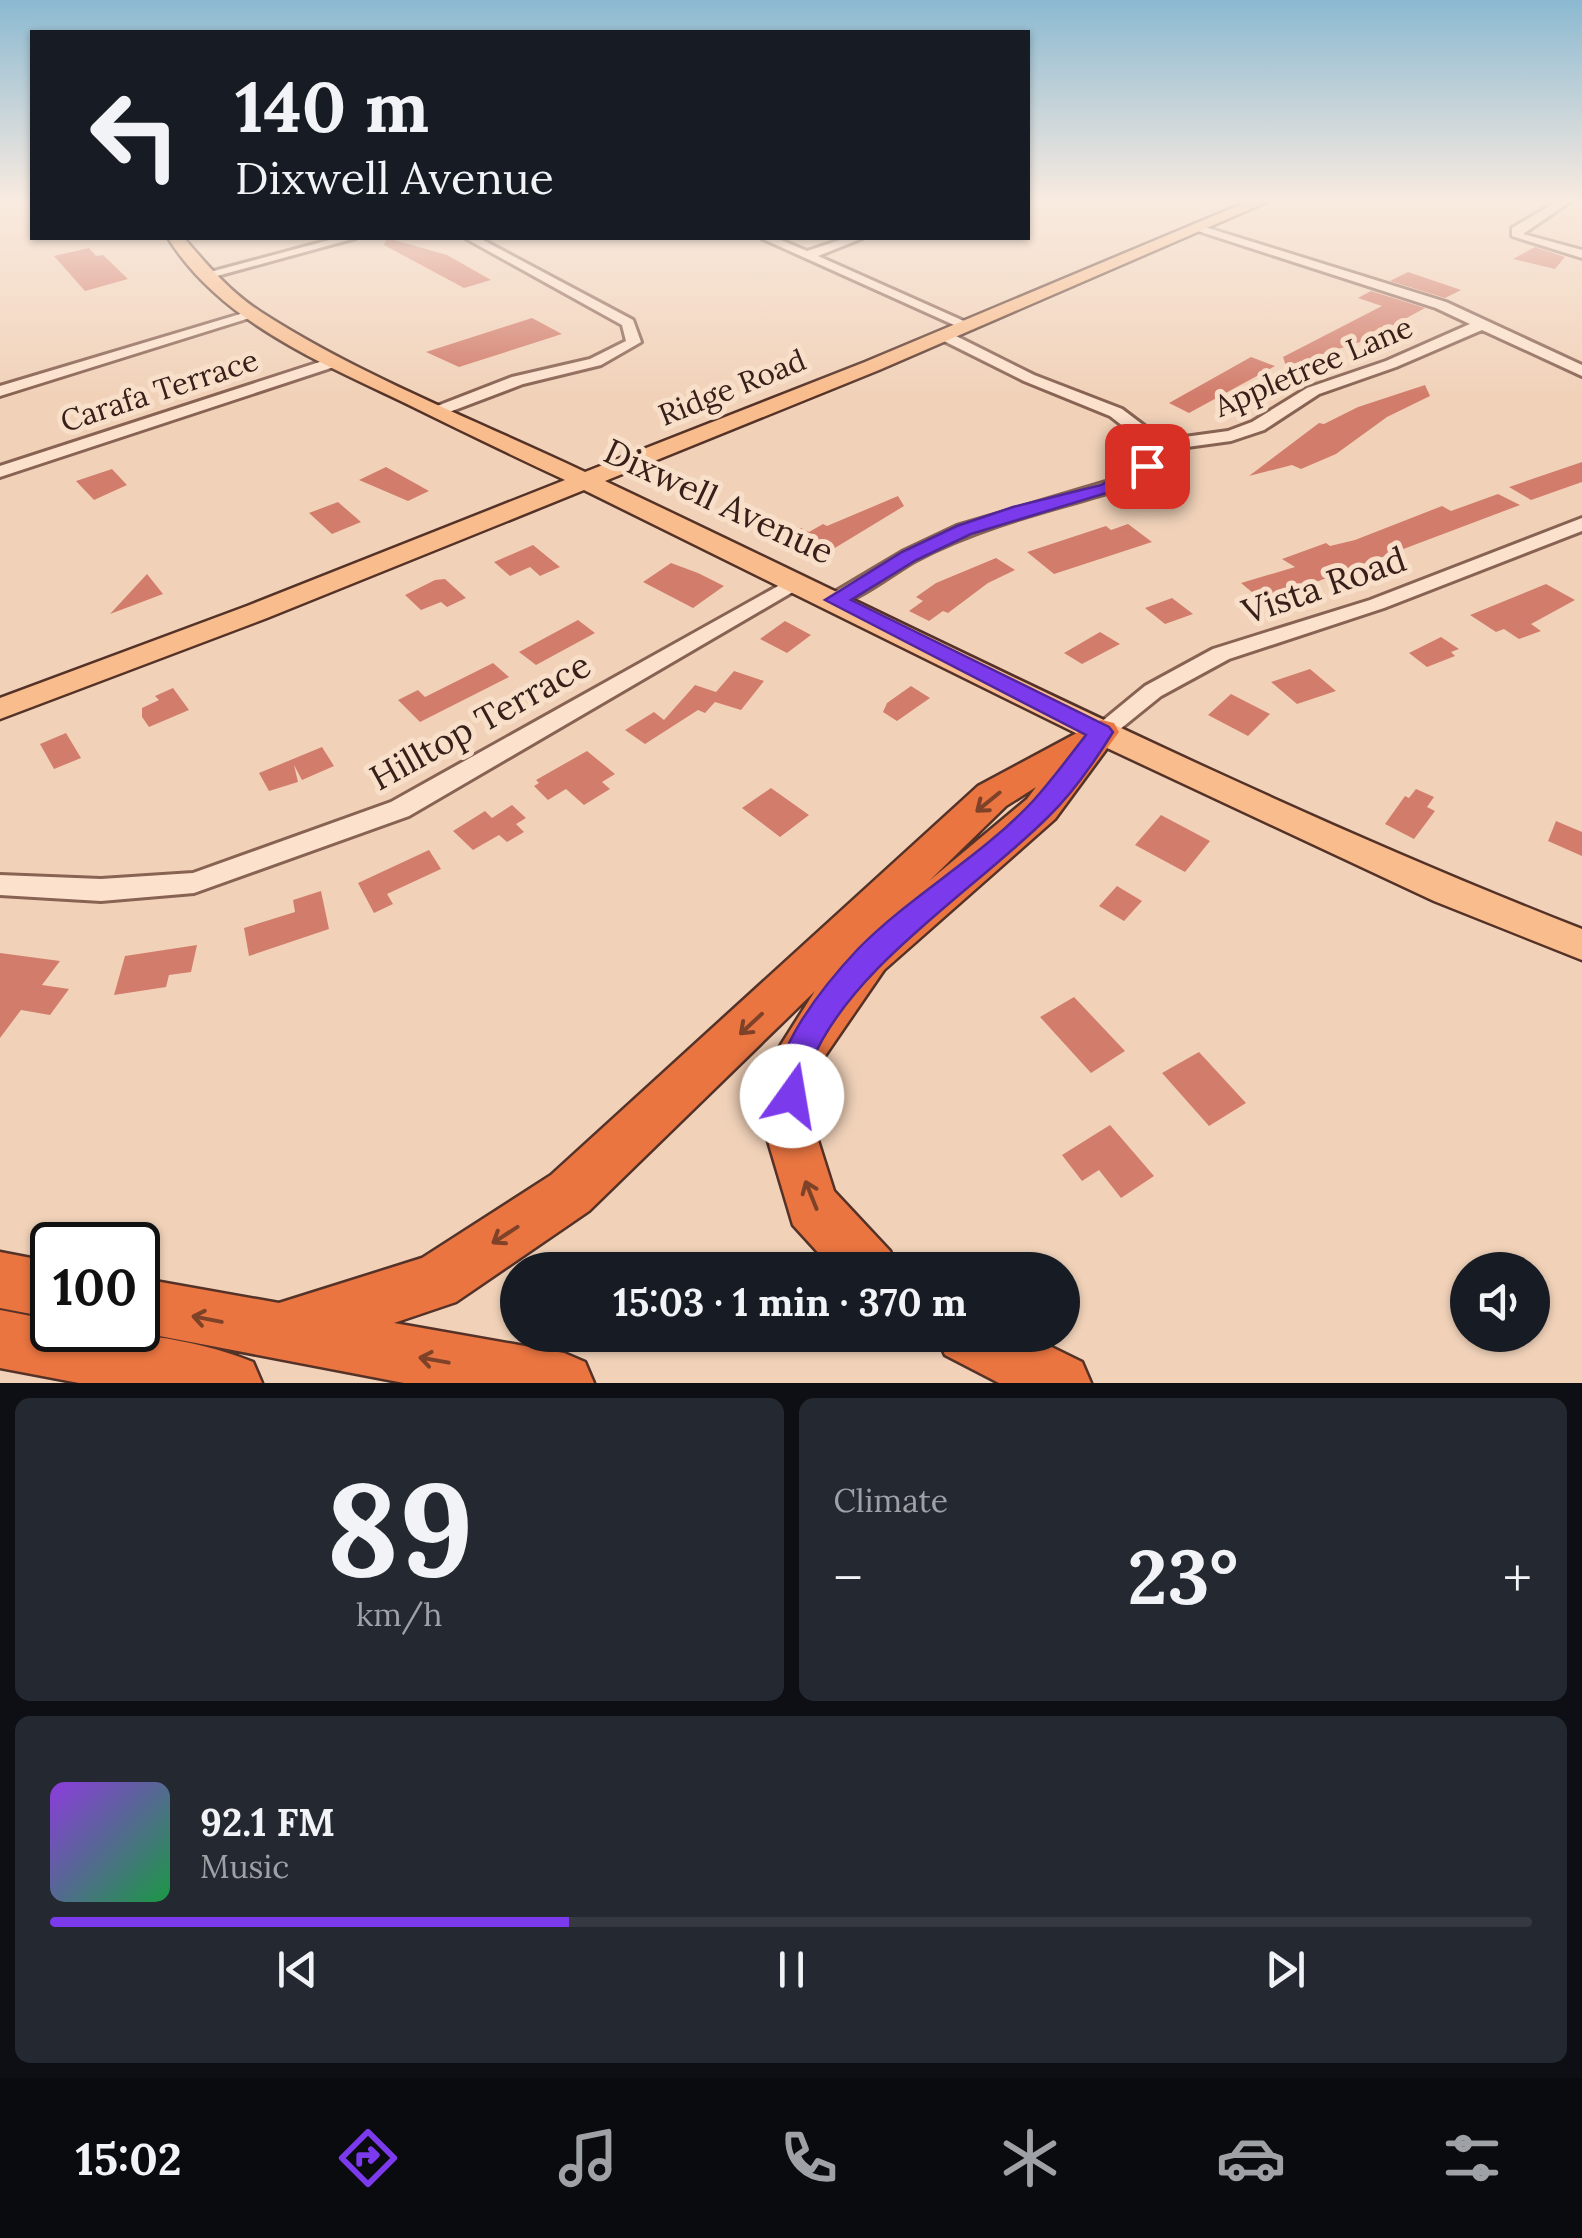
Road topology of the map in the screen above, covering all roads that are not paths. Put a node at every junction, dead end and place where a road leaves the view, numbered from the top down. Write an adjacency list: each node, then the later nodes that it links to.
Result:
1 (199, 266): 7 (main road, Dixwell Avenue)
2 (240, 266): 7 (street)
3 (522, 266): 15 (street)
4 (831, 266): 10 (street)
5 (1109, 266): 10 (main road, Ridge Road)
6 (1314, 266): 9 (street)
7 (206, 274): 8 (main road, Dixwell Avenue)
8 (252, 315): 12 (main road, Dixwell Avenue); 14 (street)
9 (1485, 323): 13 (street); 16 (street, Appletree Lane)
10 (968, 326): 11 (main road, Ridge Road)
11 (944, 336): 16 (street); 18 (main road, Ridge Road)
12 (335, 362): 15 (main road, Dixwell Avenue); 17 (street, Carafa Terrace)
13 (1582, 370)
14 (0, 392)
15 (438, 411): 18 (main road, Dixwell Avenue)
16 (1158, 446): 21 (street)
17 (0, 472)
18 (583, 481): 20 (main road, Dixwell Avenue); 22 (main road, Ridge Road)
19 (1582, 524): 23 (street, Vista Road)
20 (796, 582): 21 (main road, Dixwell Avenue); 24 (street, Hilltop Terrace)
21 (836, 600): 23 (main road, Dixwell Avenue)
22 (0, 710)
23 (1101, 732): 25 (main road, Dixwell Avenue); 26 (highway, one-way to 23); 30 (highway, one-way to 30)
24 (0, 885)
25 (1582, 945)
26 (854, 1252)
27 (0, 1280): 28 (highway)
28 (30, 1286)
29 (160, 1310): 30 (highway, one-way to 29)
30 (277, 1332): 34 (highway, one-way to 30)
31 (0, 1339): 33 (highway)
32 (999, 1352): 35 (highway)
33 (232, 1383)
34 (564, 1383)
35 (1062, 1383)

